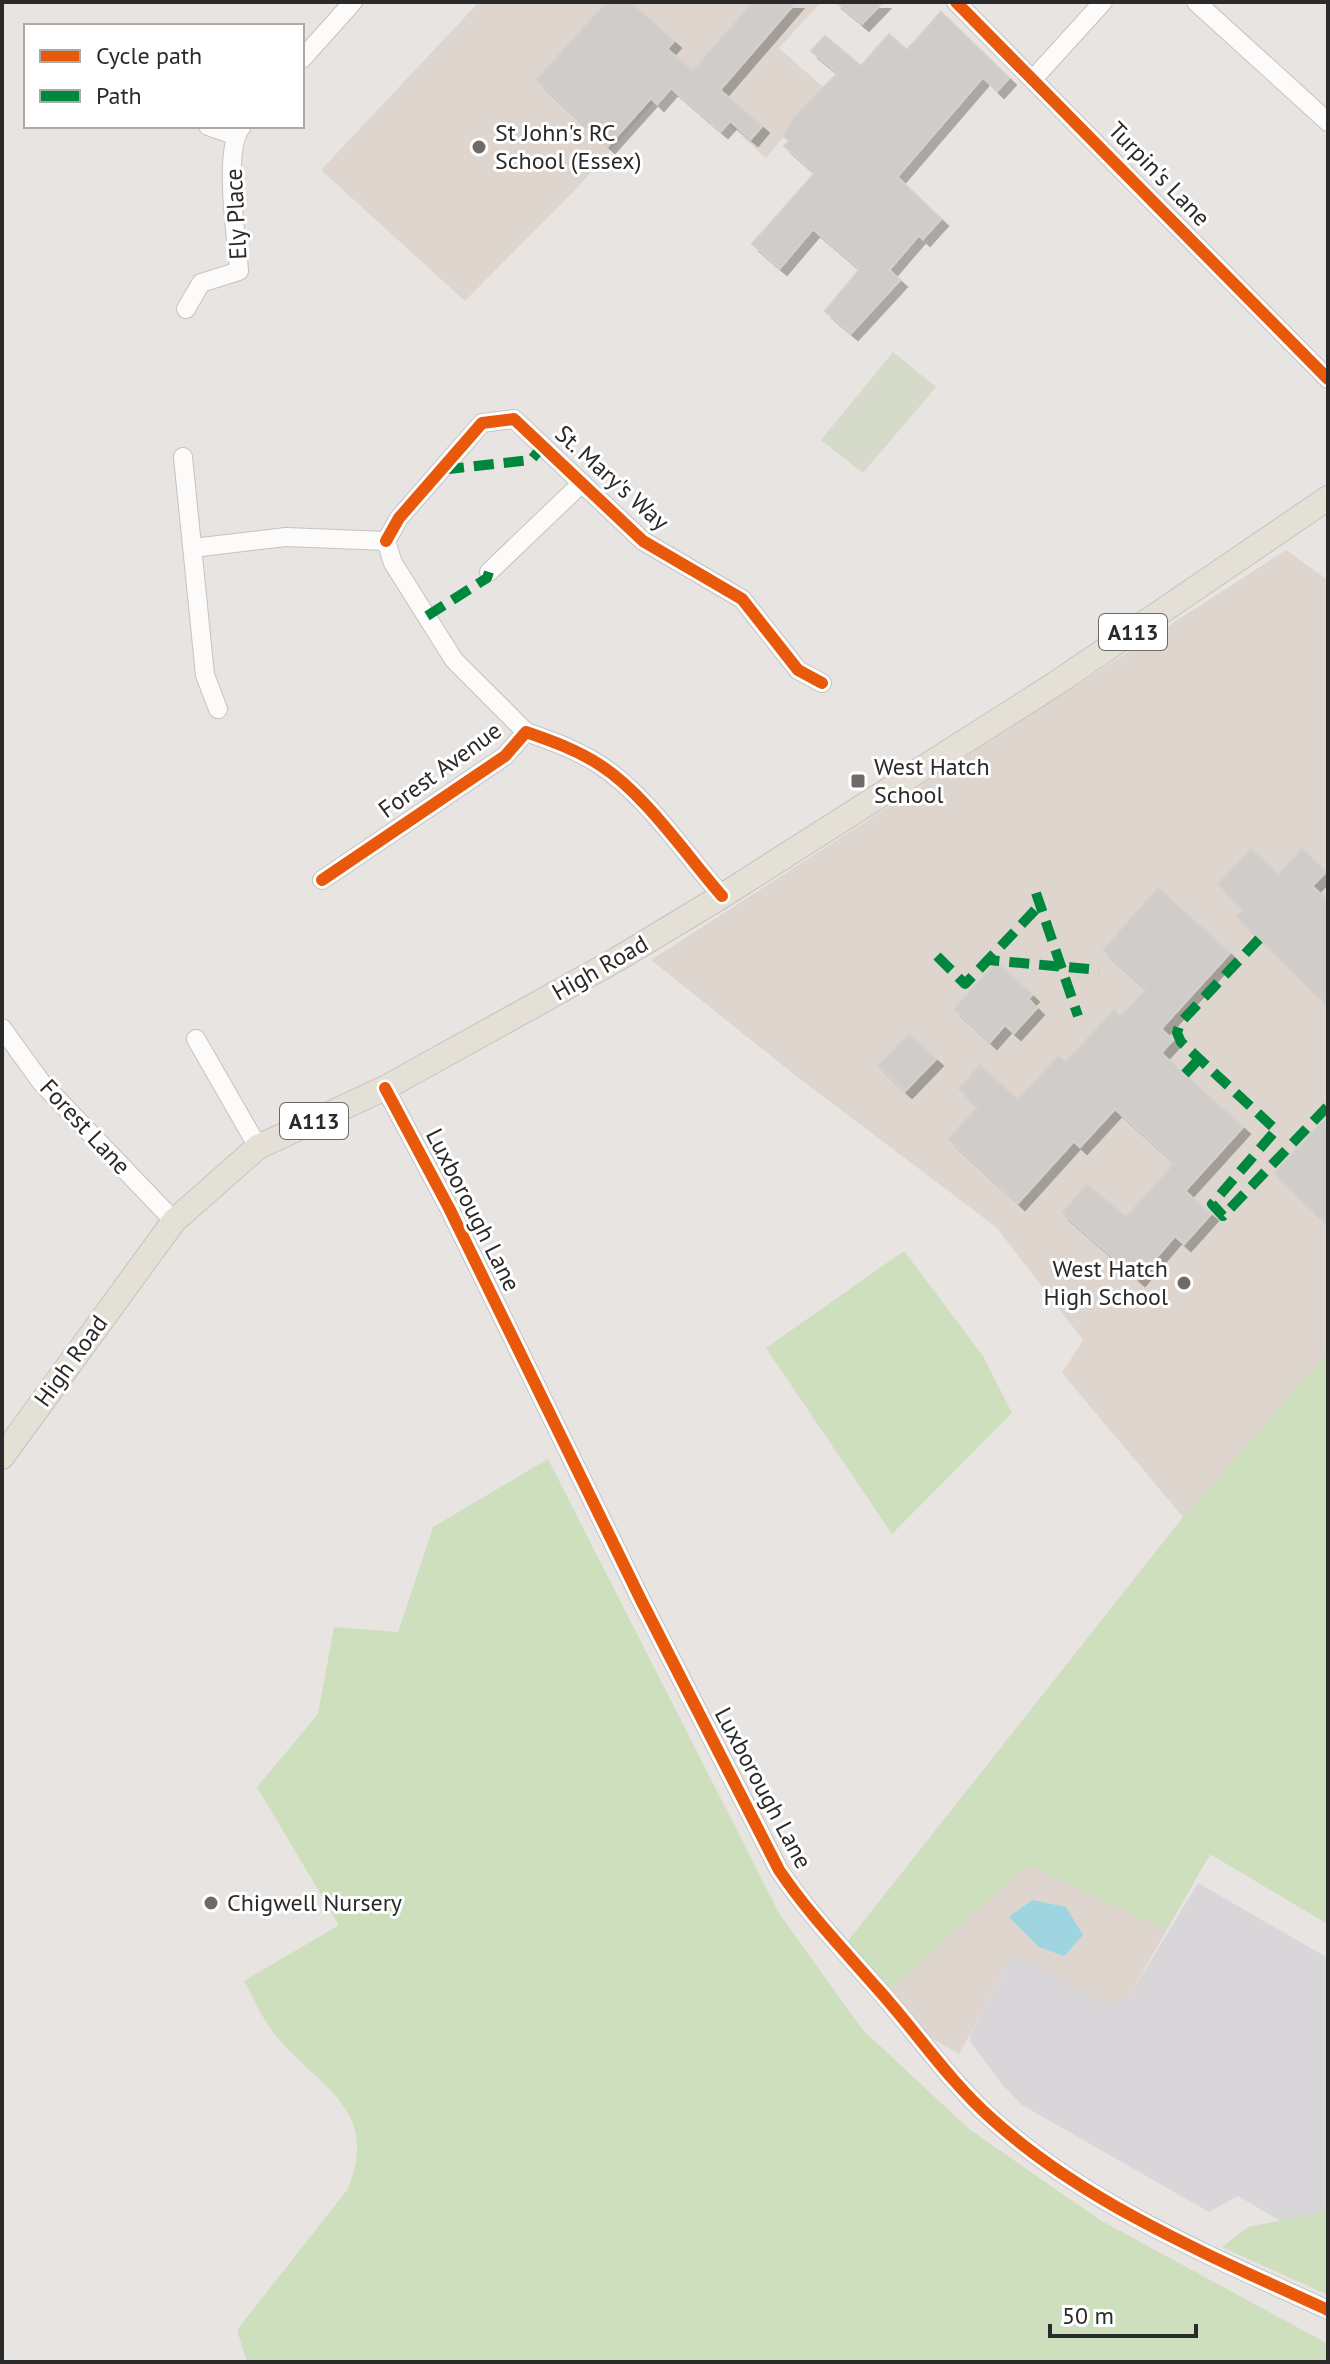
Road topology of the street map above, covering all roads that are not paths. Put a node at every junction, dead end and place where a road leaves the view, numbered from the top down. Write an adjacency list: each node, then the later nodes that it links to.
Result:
1 (352, 2): 5 (street)
2 (956, 2): 6 (street, Turpin's Lane)
3 (1103, 2): 6 (street)
4 (1196, 2): 7 (street)
5 (304, 57)
6 (1034, 78): 10 (street, Turpin's Lane)
7 (1328, 122)
8 (238, 130): 9 (street, Ely Place)
9 (186, 309)
10 (1328, 379)
11 (183, 457): 15 (street)
12 (582, 483): 14 (street, St. Mary's Way); 16 (street); 17 (street, St. Mary's Way)
13 (1328, 498): 21 (main road, High Road / A113)
14 (386, 541): 15 (street); 19 (street)
15 (193, 548): 18 (street)
16 (489, 572)
17 (822, 683)
18 (218, 709)
19 (526, 732): 20 (street, Forest Avenue); 21 (street, Forest Avenue)
20 (322, 880)
21 (722, 896): 24 (main road, High Road / A113)
22 (2, 1028): 26 (street, Forest Lane)
23 (196, 1039): 25 (street)
24 (385, 1088): 25 (main road, High Road / A113); 28 (street, Luxborough Lane)
25 (258, 1147): 26 (main road, High Road / A113)
26 (174, 1221): 27 (main road, High Road / A113)
27 (2, 1457)
28 (1328, 2310)

